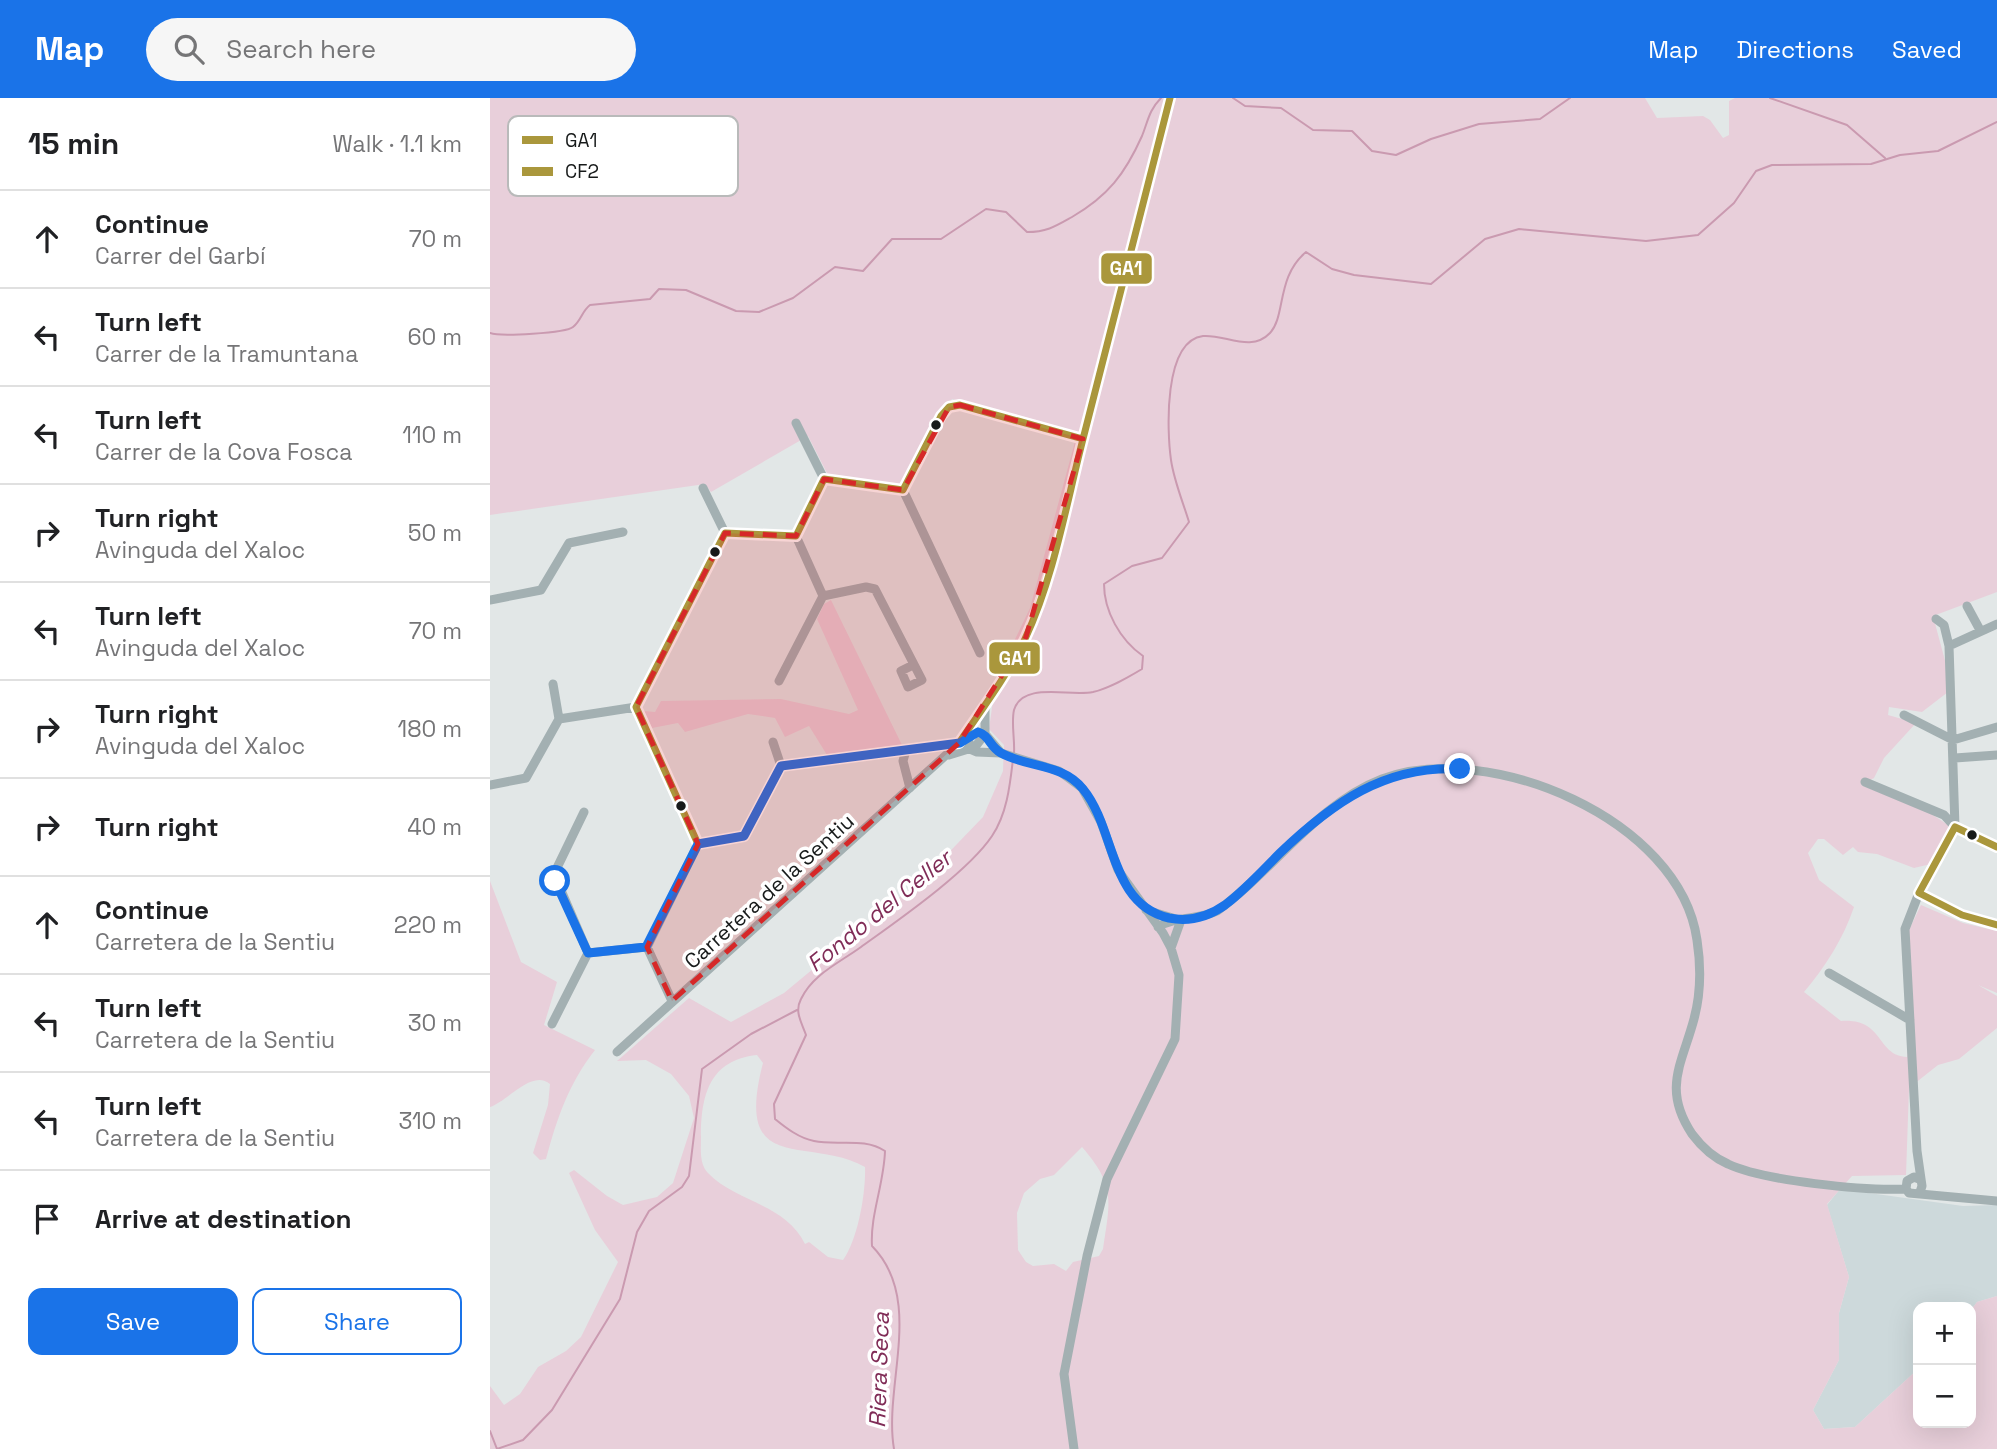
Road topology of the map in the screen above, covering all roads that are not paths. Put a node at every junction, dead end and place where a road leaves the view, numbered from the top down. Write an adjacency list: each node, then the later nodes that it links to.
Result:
1 (1170, 98): 3 (street)
2 (796, 423): 4 (street)
3 (1083, 439): 6 (street); 21 (street)
4 (824, 479): 6 (street); 9 (street)
5 (703, 488): 8 (street)
6 (903, 490): 17 (street)
7 (623, 532): 11 (street)
8 (725, 533): 9 (street); 22 (street)
9 (796, 536): 10 (street)
10 (823, 596): 18 (street); 19 (street)
11 (490, 600)
12 (1967, 606): 15 (street)
13 (1936, 619): 16 (street)
14 (1997, 624): 15 (street)
15 (1980, 630): 16 (street)
16 (1949, 646): 28 (street)
17 (980, 653)
18 (913, 665)
19 (779, 681)
20 (553, 684): 24 (street)
21 (987, 703): 26 (street, Carretera de la Sentiu); 27 (street)
22 (636, 707): 24 (street); 44 (street)
23 (1904, 715): 28 (street)
24 (559, 719): 40 (street)
25 (1997, 727): 28 (street)
26 (964, 737): 27 (street); 30 (street); 31 (street); 35 (street, Carretera de la Sentiu)
27 (983, 738): 30 (street); 33 (street)
28 (1954, 740): 36 (street)
29 (773, 742): 38 (street)
30 (970, 749): 33 (street); 35 (street)
31 (905, 750): 32 (street); 37 (street)
32 (889, 752): 37 (street); 38 (street)
33 (1004, 754): 47 (street)
34 (1997, 755): 36 (street)
35 (944, 757): 41 (street, Carretera de la Sentiu)
36 (1955, 758): 43 (street)
37 (903, 761): 41 (street)
38 (781, 766): 44 (street)
39 (1865, 782): 43 (street)
40 (490, 785)
41 (910, 788): 55 (street, Carretera de la Sentiu)
42 (584, 812): 53 (street)
43 (1955, 827): 45 (street); 46 (street)
44 (698, 844): 51 (street)
45 (1997, 846)
46 (1919, 893): 49 (street); 56 (street)
47 (1146, 910): 48 (street); 50 (street)
48 (1181, 920): 50 (street); 52 (street); 60 (street)
49 (1997, 925)
50 (1161, 930): 52 (street)
51 (646, 947): 53 (street); 55 (street)
52 (1171, 948): 63 (street)
53 (588, 953): 57 (street)
54 (1829, 973): 56 (street)
55 (672, 1001): 58 (street, Carretera de la Sentiu)
56 (1910, 1020): 59 (street)
57 (552, 1024)
58 (617, 1052)
59 (1919, 1179): 60 (street); 61 (street)
60 (1906, 1189): 61 (street)
61 (1920, 1192): 62 (street)
62 (1997, 1200)
63 (1074, 1449)

